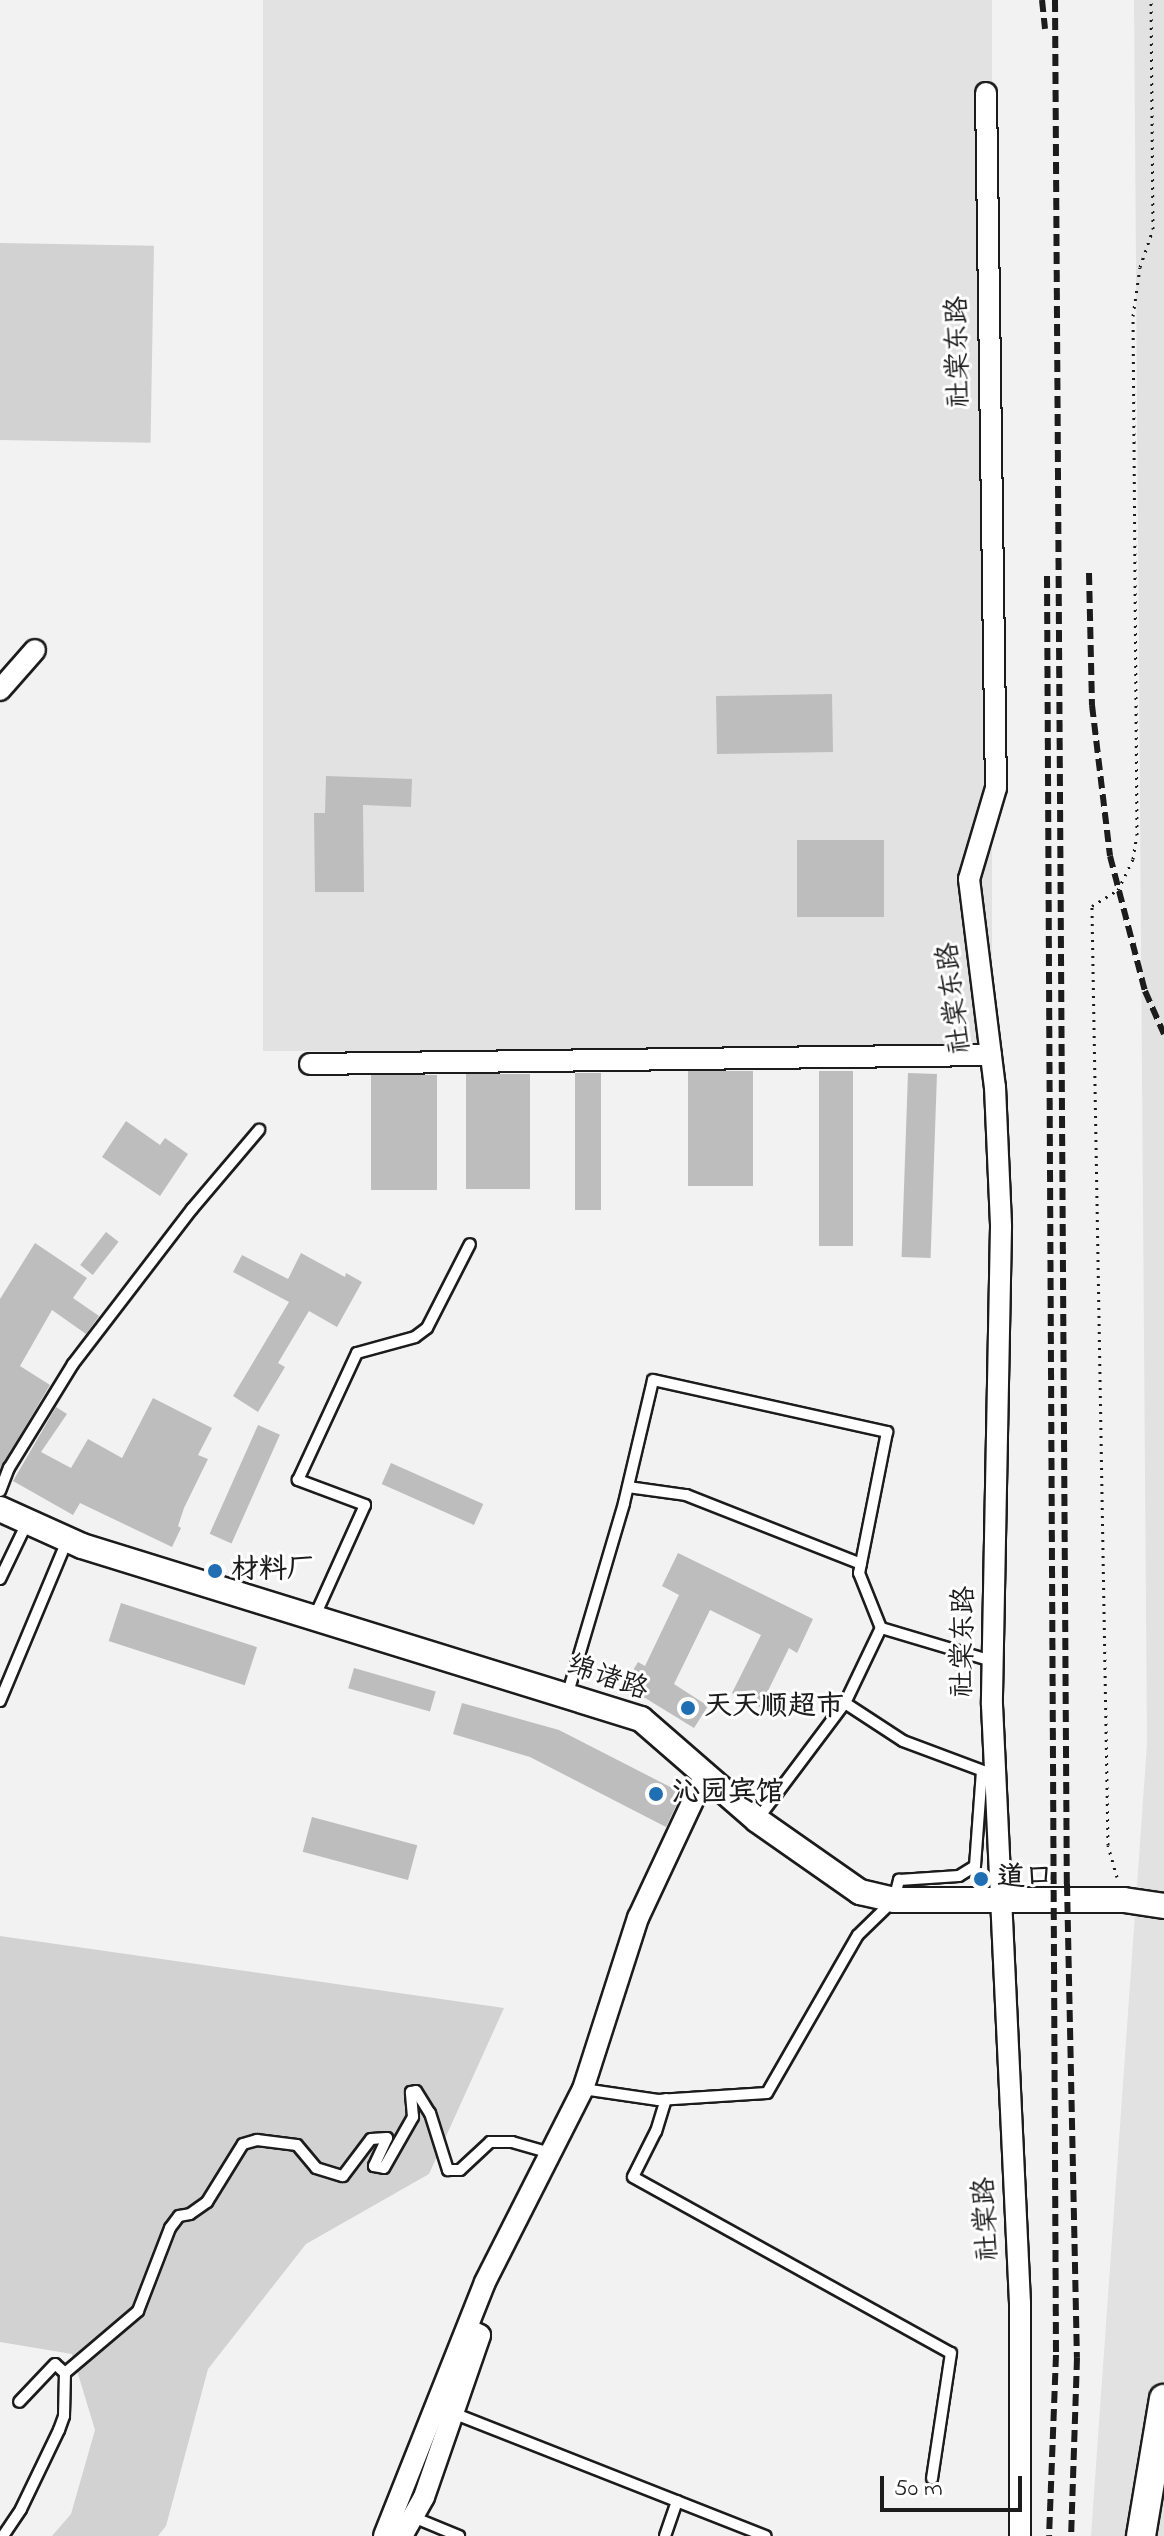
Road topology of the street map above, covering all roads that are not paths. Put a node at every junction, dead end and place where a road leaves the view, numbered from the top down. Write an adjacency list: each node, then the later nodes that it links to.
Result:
1 (986, 93): 4 (street, 社棠东路)
2 (35, 650): 3 (street)
3 (0, 690)
4 (991, 1055): 5 (street); 17 (street, 社棠东路)
5 (310, 1064)
6 (259, 1130): 9 (lane)
7 (470, 1244): 15 (lane)
8 (628, 1487): 13 (lane); 13 (lane); 18 (lane)
9 (0, 1491)
10 (0, 1509): 11 (street, 绵诸路)
11 (28, 1521): 12 (street, 绵诸路); 14 (lane)
12 (68, 1540): 15 (street, 绵诸路); 19 (lane)
13 (861, 1564): 16 (lane)
14 (0, 1579)
15 (314, 1618): 18 (street, 绵诸路)
16 (881, 1628): 17 (lane); 20 (lane)
17 (992, 1661): 21 (street, 社棠东路)
18 (567, 1696): 22 (street, 绵诸路)
19 (0, 1701)
20 (845, 1703): 21 (lane); 23 (lane)
21 (988, 1773): 24 (lane); 25 (street, 社棠东路)
22 (705, 1775): 23 (street, 绵诸路); 27 (street)
23 (757, 1820): 24 (street, 绵诸路)
24 (894, 1900): 25 (street, 绵诸路); 28 (lane)
25 (1000, 1900): 26 (street, 绵诸路); 45 (street, 社棠路)
26 (1164, 1906)
27 (583, 2089): 28 (lane); 29 (street)
28 (666, 2099): 35 (lane)
29 (550, 2153): 30 (street); 31 (lane)
30 (467, 2329): 34 (street); 40 (street)
31 (65, 2373): 33 (lane); 39 (lane)
32 (1164, 2399): 36 (main road)
33 (19, 2402)
34 (453, 2413): 37 (lane); 38 (street)
35 (932, 2479)
36 (1157, 2482): 46 (main road)
37 (677, 2501): 43 (lane); 44 (lane)
38 (413, 2517): 41 (street); 42 (lane)
39 (3, 2536)
40 (384, 2536)
41 (402, 2536)
42 (459, 2536)
43 (665, 2536)
44 (766, 2536)
45 (1020, 2536)
46 (1141, 2536)

